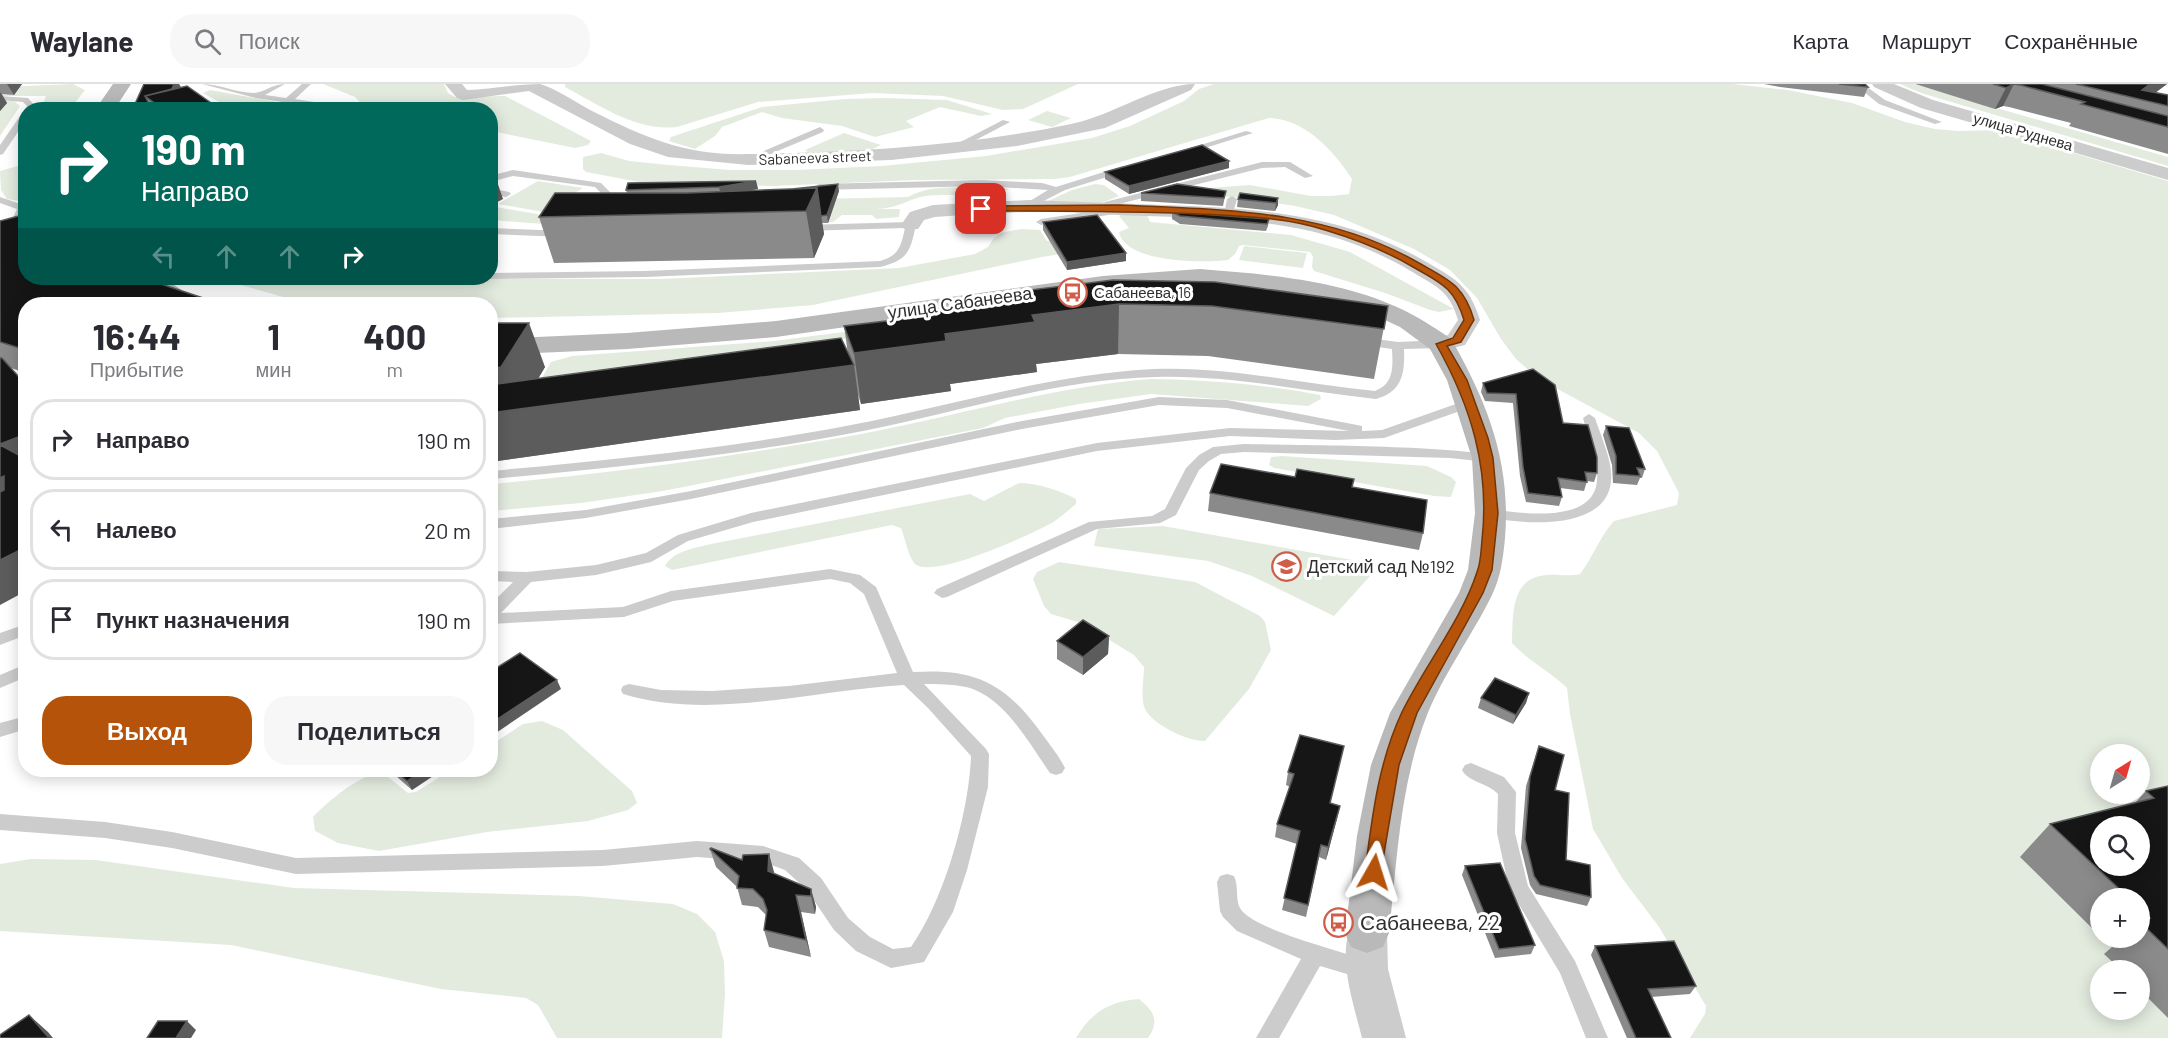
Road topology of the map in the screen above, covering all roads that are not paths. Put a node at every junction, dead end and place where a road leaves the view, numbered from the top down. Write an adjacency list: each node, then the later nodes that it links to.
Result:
1 (122, 84): 14 (street)
2 (206, 84): 10 (lane)
3 (280, 84): 10 (lane)
4 (308, 84): 12 (lane)
5 (453, 84): 8 (street, Sabaneeva street)
6 (1187, 84): 20 (street, Sabaneeva street)
7 (1859, 84): 9 (lane); 16 (lane)
8 (531, 85): 24 (street, Sabaneeva street)
9 (1882, 85): 26 (street, улица Руднева)
10 (256, 96): 12 (lane)
11 (0, 98): 13 (lane)
12 (289, 100): 15 (lane)
13 (27, 102)
14 (110, 102)
15 (299, 102)
16 (1938, 122)
17 (18, 125): 22 (lane)
18 (820, 130): 24 (lane)
19 (1249, 133): 23 (lane)
20 (1017, 141): 21 (street, Sabaneeva street); 21 (lane)
21 (948, 150): 24 (street, Sabaneeva street)
22 (0, 152)
23 (1172, 155)
24 (748, 160)
25 (1139, 164): 30 (lane)
26 (2168, 174)
27 (1308, 176): 36 (lane)
28 (498, 177): 34 (lane)
29 (810, 188): 30 (lane)
30 (1059, 190): 37 (lane)
31 (498, 192): 32 (lane)
32 (506, 194)
33 (1, 202): 35 (lane)
34 (616, 202)
35 (18, 207)
36 (1112, 208): 37 (street); 46 (street)
37 (1035, 214): 38 (street)
38 (911, 225): 39 (lane); 42 (lane)
39 (794, 229)
40 (498, 231): 41 (lane)
41 (577, 234)
42 (498, 276)
43 (158, 285): 44 (street)
44 (176, 297)
45 (1351, 340): 47 (lane)
46 (1441, 344): 47 (lane); 48 (street, улица Сабанеева); 51 (street, улица Сабанеева)
47 (1398, 345): 55 (lane)
48 (498, 347)
49 (0, 375): 50 (lane)
50 (18, 380)
51 (1470, 403): 53 (lane); 54 (street, улица Сабанеева)
52 (1589, 418): 56 (lane)
53 (1384, 434): 57 (lane); 59 (lane)
54 (1486, 458): 56 (street, улица Сабанеева); 60 (lane)
55 (498, 474)
56 (1491, 513): 75 (street, улица Сабанеева)
57 (498, 523)
58 (498, 576): 59 (lane)
59 (527, 577): 61 (lane)
60 (942, 593)
61 (498, 608)
62 (498, 617): 66 (lane)
63 (18, 632): 64 (lane)
64 (0, 639)
65 (18, 674): 67 (lane)
66 (907, 678): 68 (lane); 71 (lane); 73 (lane)
67 (0, 682)
68 (629, 690)
69 (18, 726): 70 (lane)
70 (0, 730)
71 (1056, 768)
72 (1471, 770): 79 (lane)
73 (0, 822)
74 (1227, 882): 76 (lane)
75 (1367, 951): 76 (lane); 78 (street)
76 (1315, 955): 77 (lane)
77 (1267, 1038)
78 (1384, 1038)
79 (1597, 1038)

